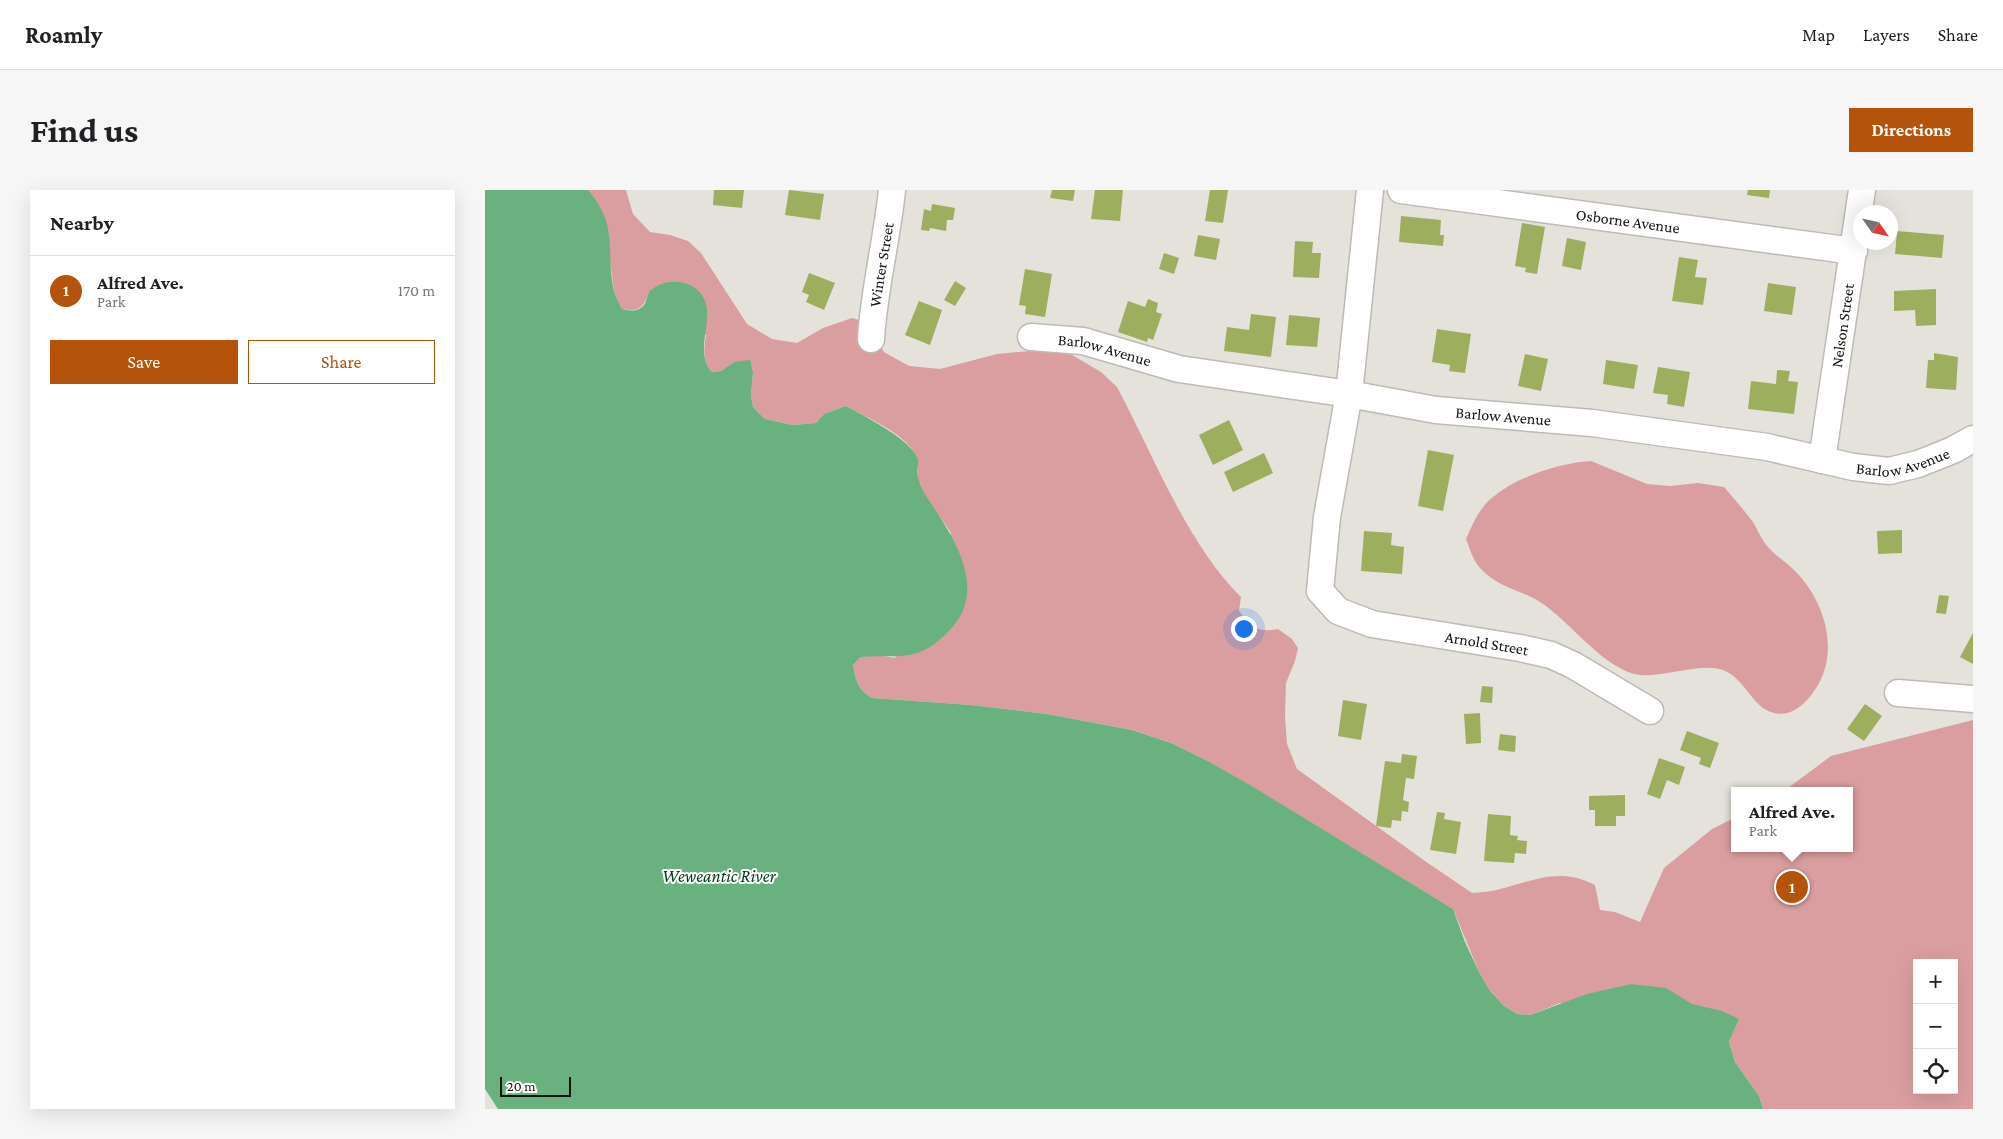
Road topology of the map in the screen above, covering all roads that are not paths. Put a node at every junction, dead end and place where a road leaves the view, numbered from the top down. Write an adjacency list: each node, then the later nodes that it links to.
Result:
1 (892, 190): 7 (street, Winter Street)
2 (1370, 190): 8 (street)
3 (1401, 190): 5 (street, Osborne Avenue)
4 (1862, 190): 5 (street, Nelson Street)
5 (1854, 251): 10 (street, Nelson Street)
6 (1031, 337): 8 (street, Barlow Avenue)
7 (871, 339)
8 (1349, 394): 10 (street, Barlow Avenue); 13 (street, Arnold Street)
9 (1973, 439): 10 (street, Barlow Avenue)
10 (1822, 460)
11 (1898, 693): 12 (street)
12 (1973, 699)
13 (1650, 711)

